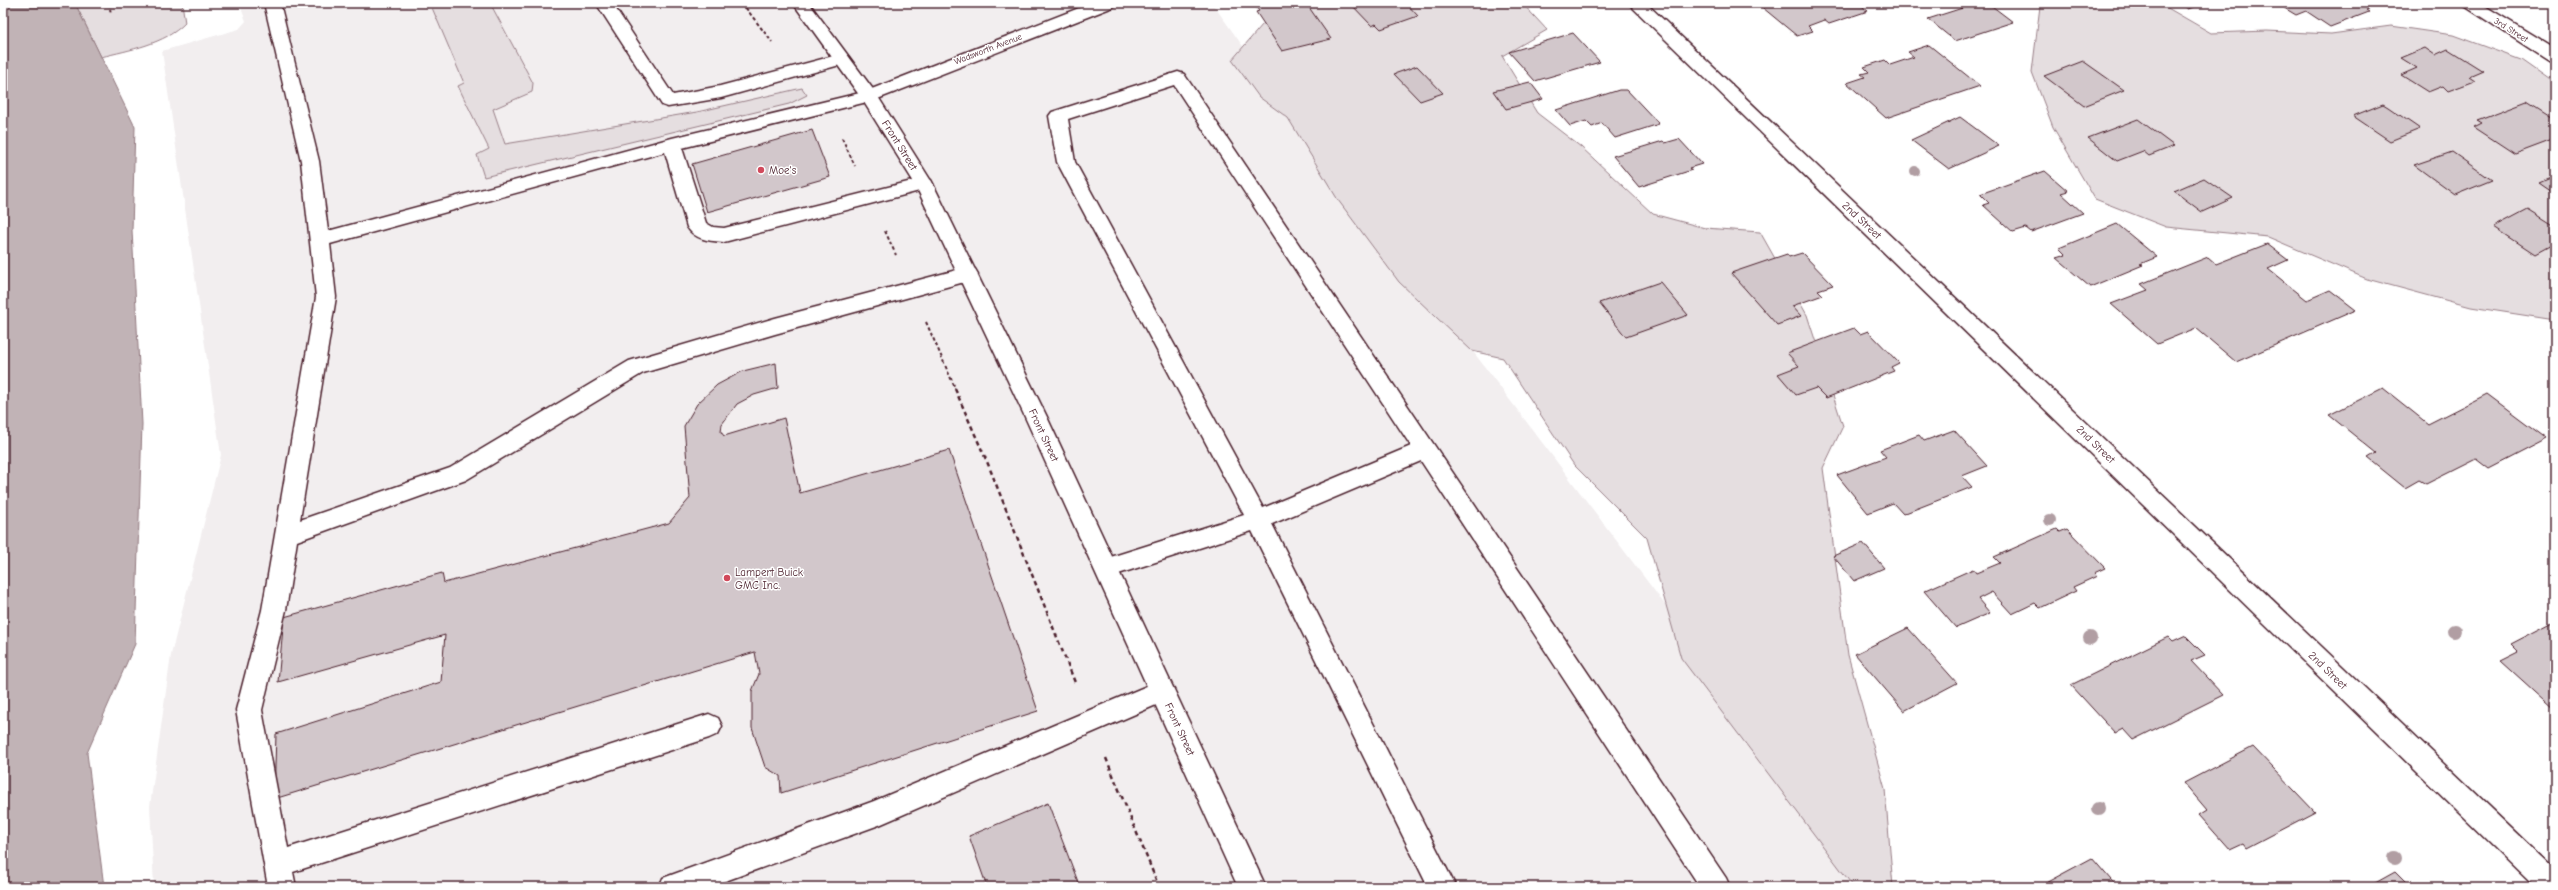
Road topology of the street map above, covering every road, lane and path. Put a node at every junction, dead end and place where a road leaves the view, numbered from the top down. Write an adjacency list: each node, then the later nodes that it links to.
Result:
1 (109, 3): 9 (path)
2 (272, 3): 18 (main road)
3 (604, 3): 12 (main road)
4 (742, 3): 12 (path)
5 (801, 3): 11 (main road, Front Street)
6 (1107, 3): 13 (main road, Wadsworth Avenue)
7 (1636, 3): 34 (main road, 2nd Street)
8 (2468, 3): 10 (main road, 3rd Street)
9 (111, 14)
10 (2555, 57)
11 (841, 59): 12 (main road); 13 (main road, Front Street)
12 (795, 71)
13 (869, 96): 14 (main road, Wadsworth Avenue); 16 (main road, Front Street)
14 (823, 107): 15 (main road, Wadsworth Avenue); 17 (path)
15 (672, 144): 17 (main road); 18 (main road, Wadsworth Avenue)
16 (924, 184): 17 (main road); 19 (main road, Front Street)
17 (870, 198): 20 (path)
18 (319, 240): 23 (main road)
19 (968, 274): 20 (main road); 24 (main road, Front Street)
20 (911, 289): 23 (main road); 26 (path)
21 (1425, 450): 22 (main road); 22 (main road); 33 (main road)
22 (1258, 520): 24 (main road); 32 (main road)
23 (286, 535): 28 (main road)
24 (1106, 568): 25 (main road, Front Street)
25 (1161, 691): 26 (main road); 31 (main road, Front Street)
26 (1091, 721): 29 (main road); 30 (path)
27 (709, 726): 28 (main road)
28 (280, 876)
29 (673, 887)
30 (1159, 887)
31 (1252, 887)
32 (1442, 887)
33 (1716, 887)
34 (2554, 887)

